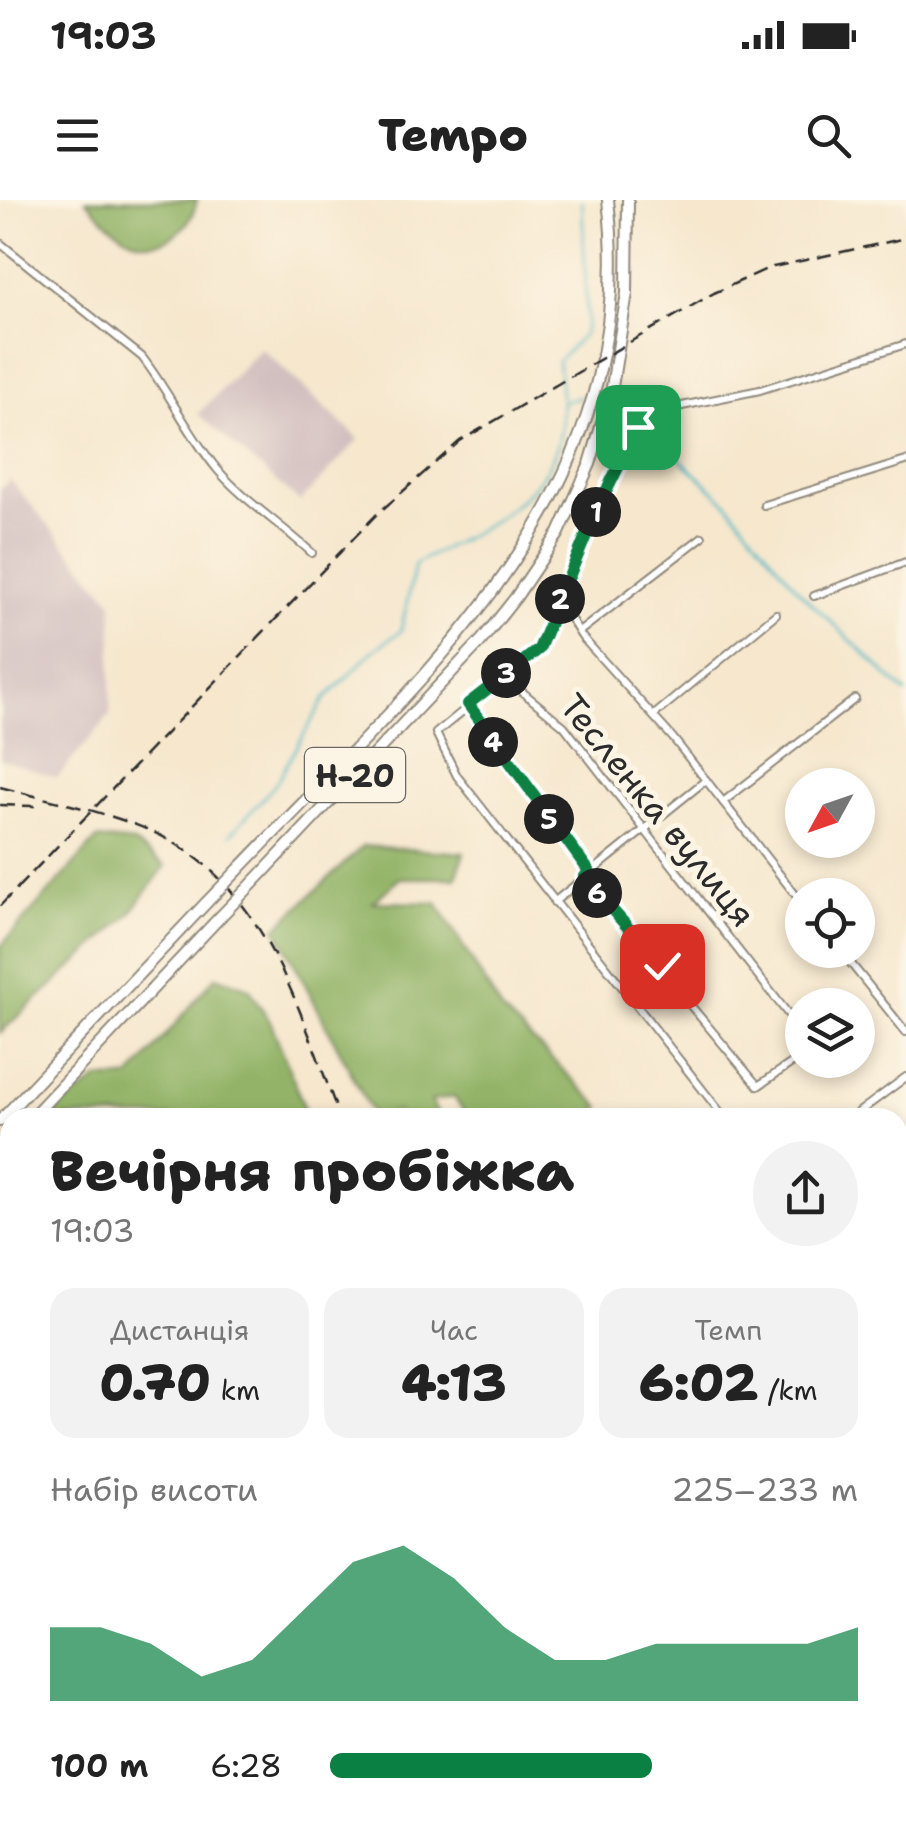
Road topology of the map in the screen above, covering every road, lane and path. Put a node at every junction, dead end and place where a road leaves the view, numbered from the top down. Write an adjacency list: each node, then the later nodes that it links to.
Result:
1 (608, 200): 10 (main road, Н-20)
2 (628, 200): 6 (main road, Н-20)
3 (0, 243): 11 (street)
4 (906, 344): 8 (street)
5 (906, 461): 7 (street)
6 (574, 501): 8 (street); 12 (main road, Н-20)
7 (764, 504)
8 (595, 514): 15 (street)
9 (702, 537): 17 (street)
10 (526, 549): 12 (main road); 33 (main road, Н-20, bridge)
11 (312, 553)
12 (542, 560): 34 (main road, Н-20, bridge)
13 (906, 562): 14 (street)
14 (814, 596)
15 (559, 600): 17 (street); 18 (street)
16 (776, 614): 21 (street)
17 (579, 632): 21 (street)
18 (502, 676): 20 (street); 24 (street, Тесленка вулиця)
19 (855, 699): 23 (street)
20 (468, 704): 25 (street); 27 (street)
21 (654, 716): 22 (street)
22 (706, 780): 23 (street); 24 (street)
23 (723, 802): 26 (street)
24 (644, 826): 25 (street); 29 (street, Тесленка вулиця)
25 (586, 874): 27 (street); 31 (street)
26 (785, 881)
27 (554, 902): 35 (street)
28 (854, 968): 30 (street)
29 (785, 1010)
30 (906, 1032)
31 (785, 1069)
32 (906, 1077): 36 (street)
33 (12, 1108)
34 (39, 1108)
35 (716, 1108)
36 (864, 1108)

